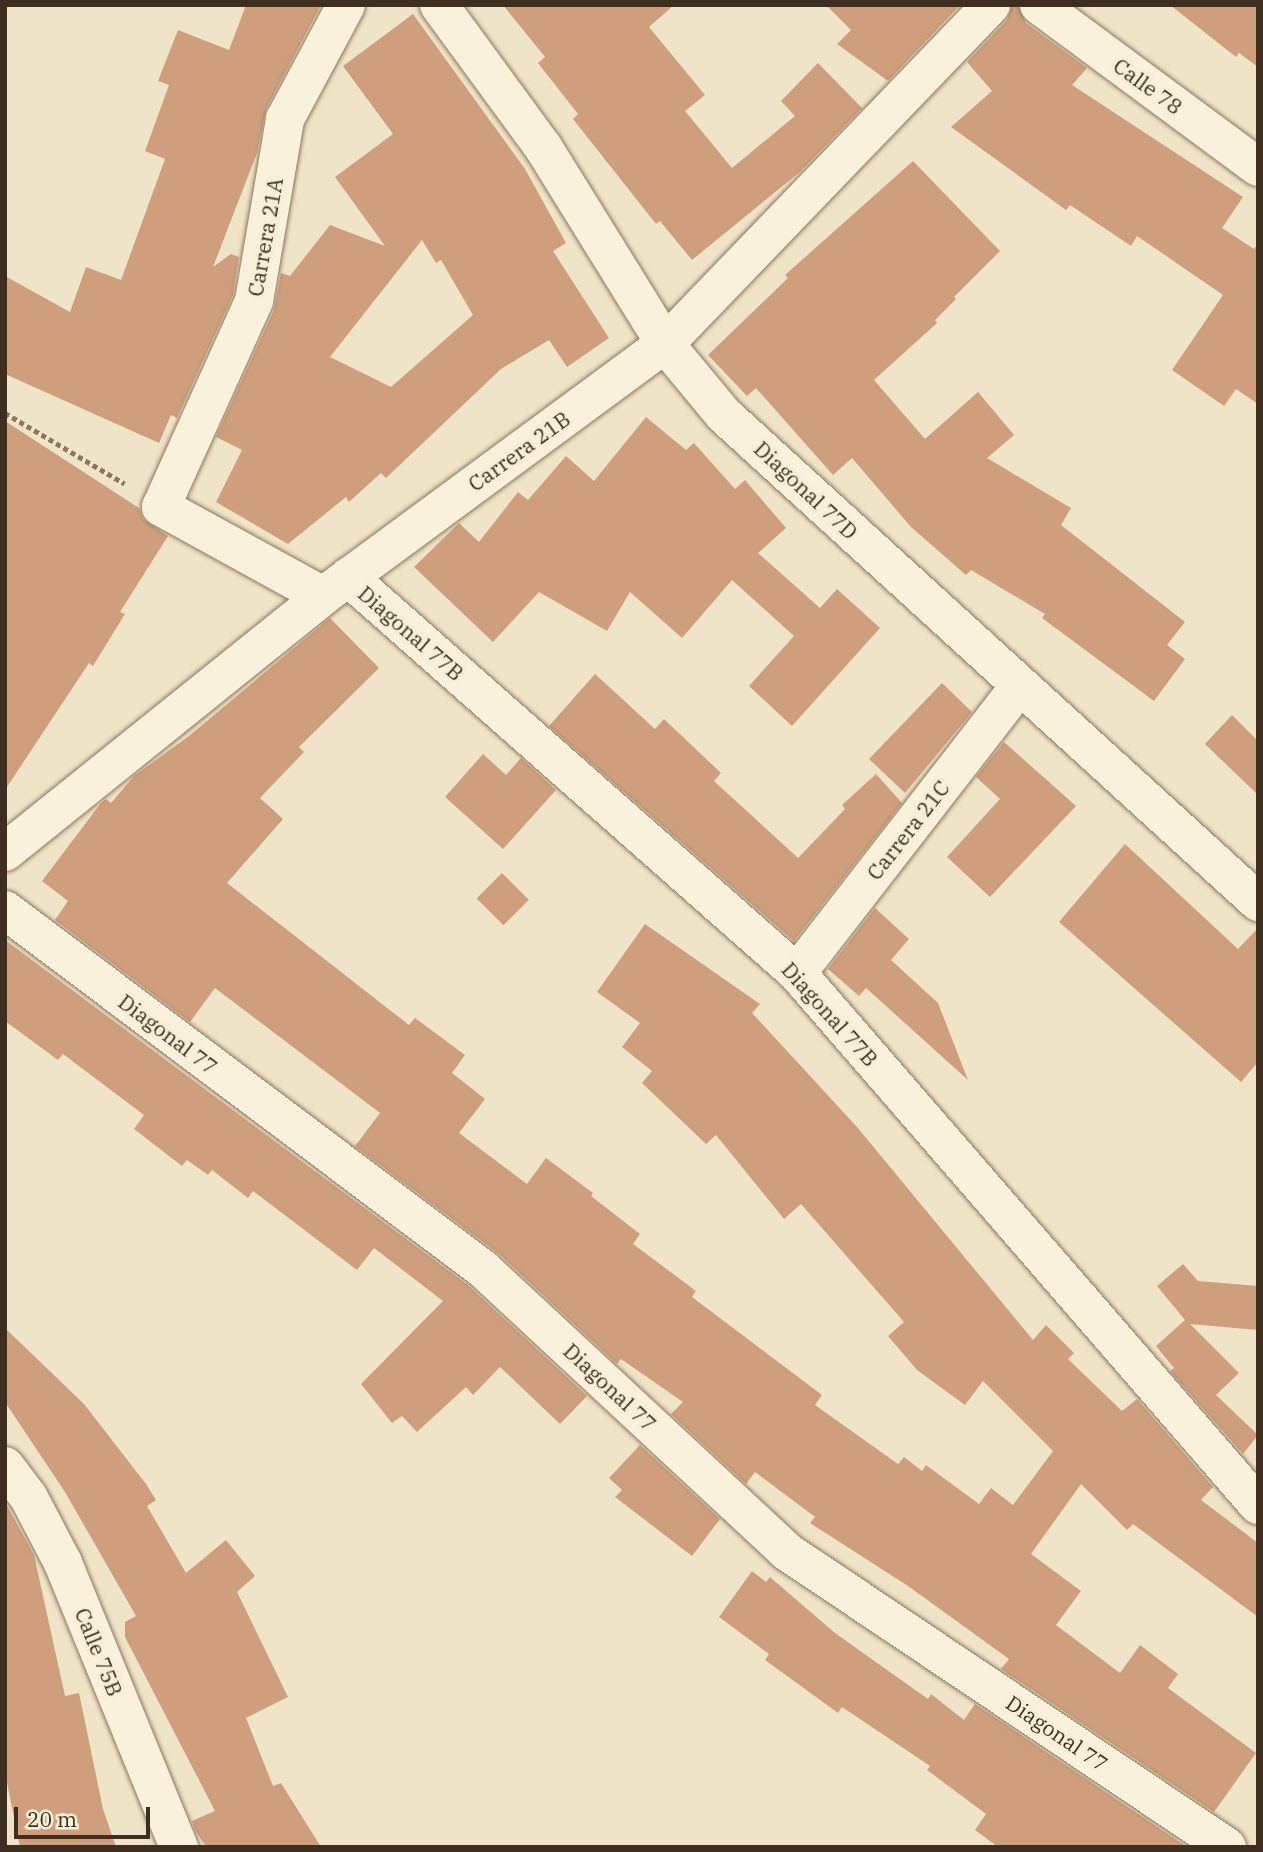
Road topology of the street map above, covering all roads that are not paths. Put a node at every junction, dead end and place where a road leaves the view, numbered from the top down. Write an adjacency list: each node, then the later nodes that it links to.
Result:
1 (346, 5): 7 (street, Carrera 21A)
2 (439, 5): 6 (street, Diagonal 77D)
3 (991, 5): 6 (street, Carrera 21B)
4 (1039, 5): 5 (street, Calle 78)
5 (1258, 167)
6 (665, 344): 8 (street, Carrera 21B); 9 (street, Diagonal 77D)
7 (161, 507): 8 (street, Diagonal 77B)
8 (335, 586): 10 (street, Carrera 21B); 13 (street, Diagonal 77B)
9 (1019, 687): 11 (street, Diagonal 77D); 13 (street, Carrera 21C)
10 (5, 852)
11 (1258, 902)
12 (5, 910): 17 (street, Diagonal 77)
13 (797, 973): 15 (street, Diagonal 77B)
14 (5, 1466): 16 (street, Calle 75B)
15 (1255, 1496)
16 (179, 1847)
17 (1227, 1847)

